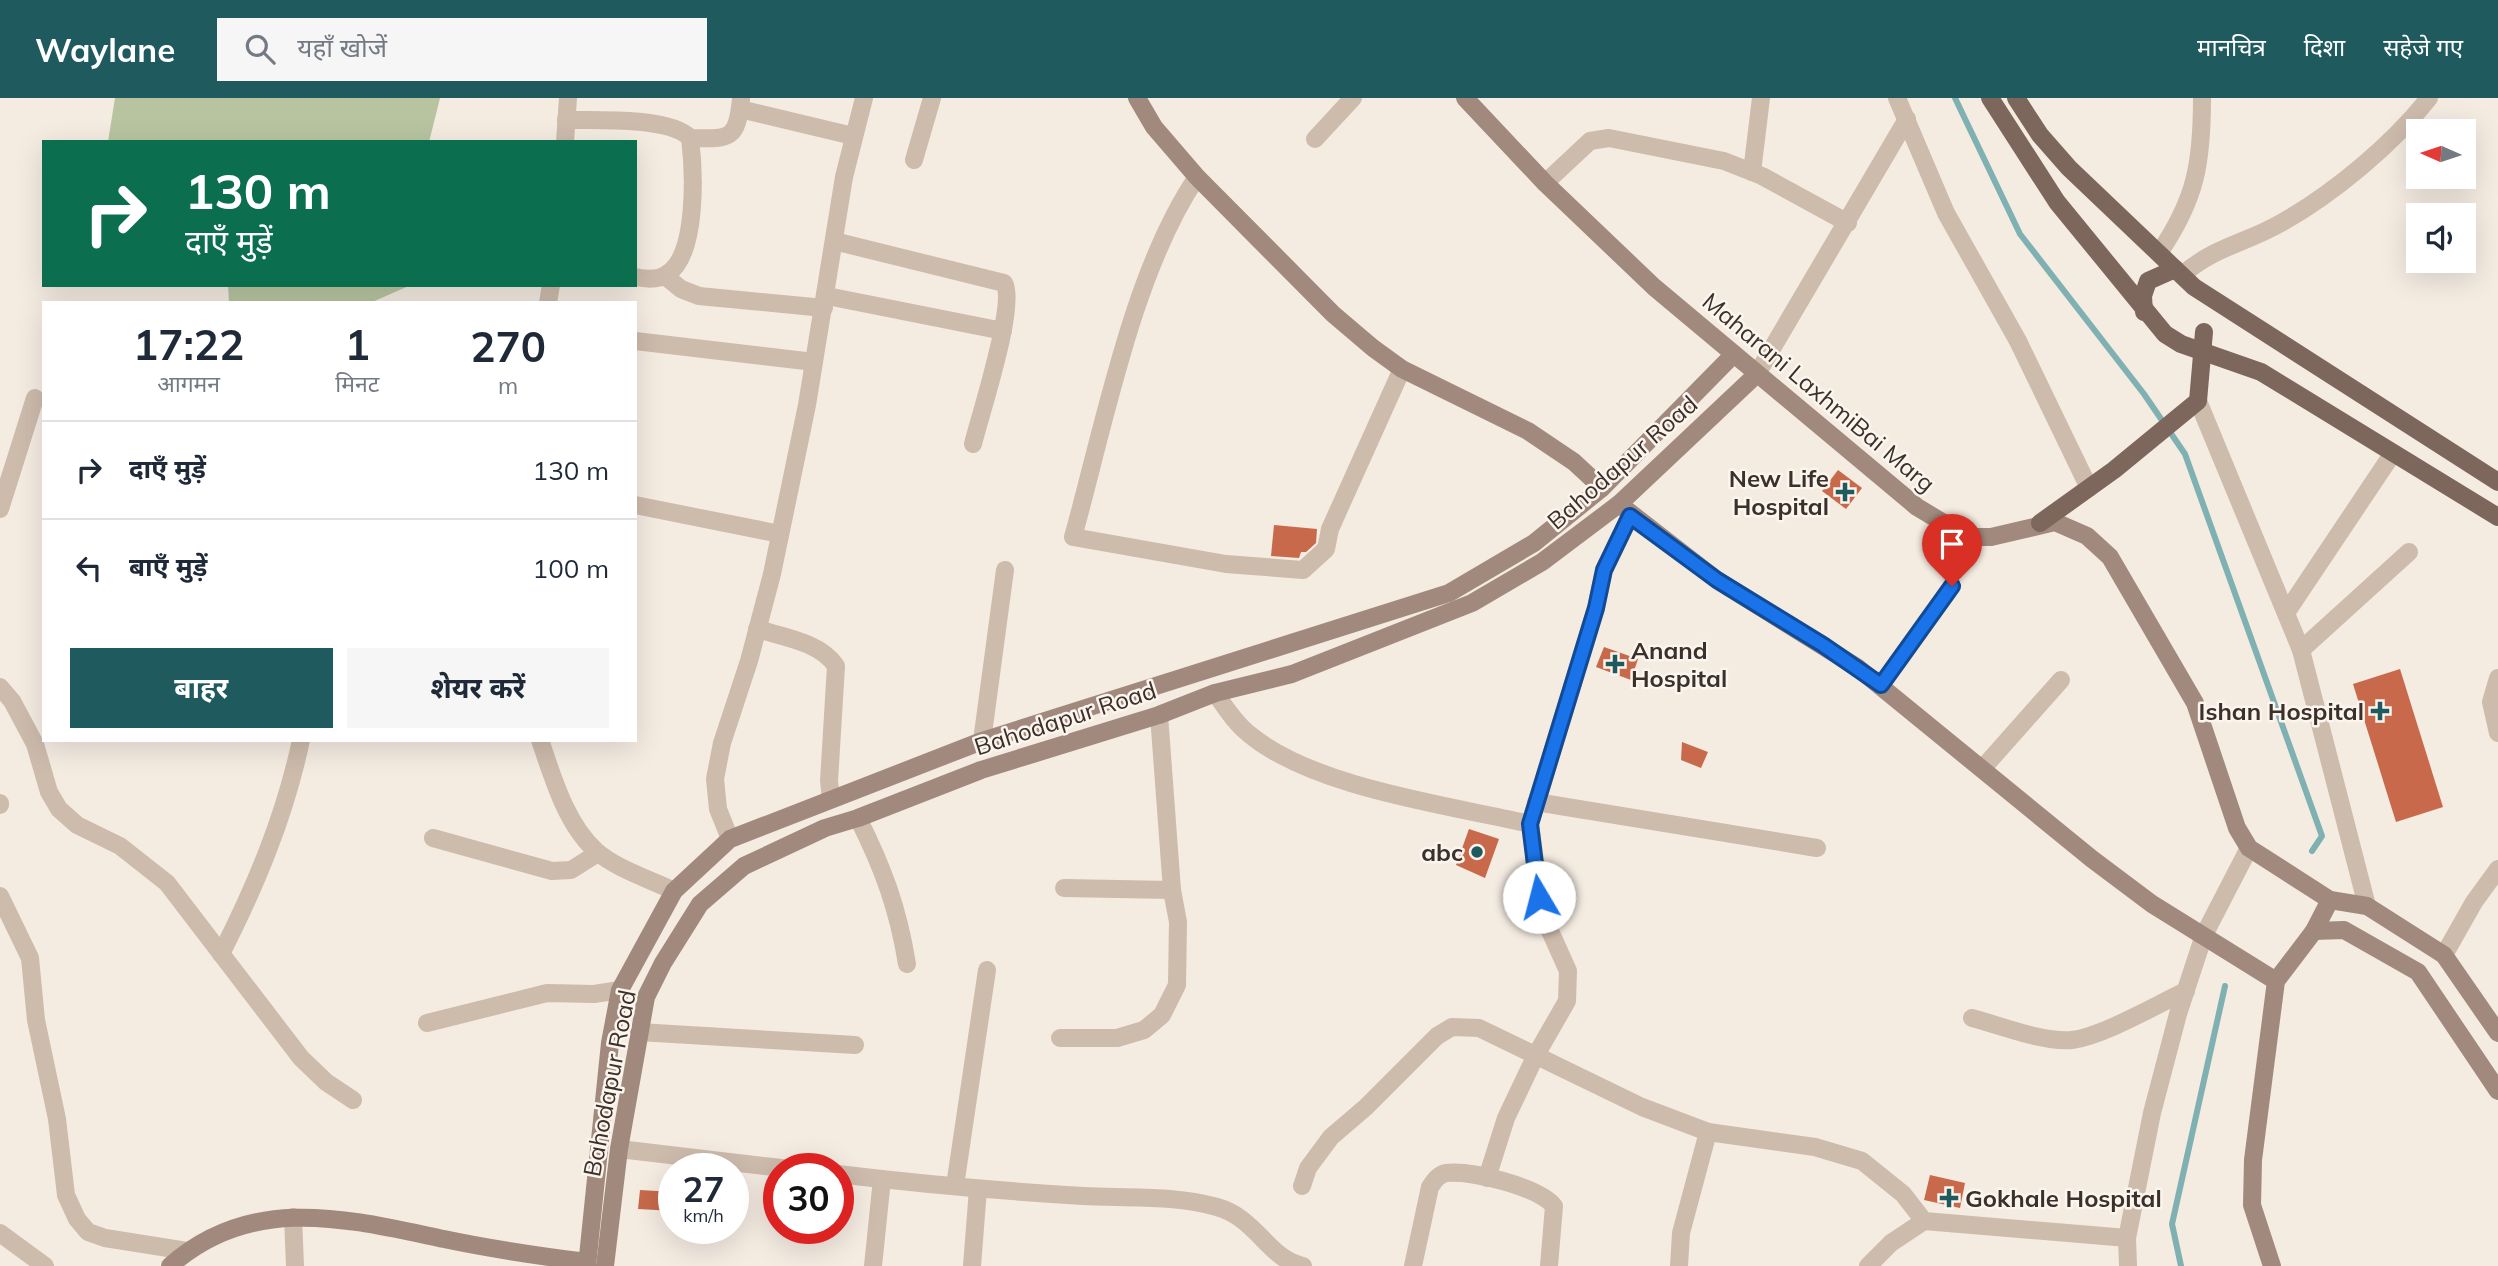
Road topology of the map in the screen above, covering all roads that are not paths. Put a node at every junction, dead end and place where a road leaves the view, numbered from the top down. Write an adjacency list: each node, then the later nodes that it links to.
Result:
1 (568, 98): 15 (street)
2 (864, 98): 16 (street)
3 (932, 98): 20 (street)
4 (1137, 98): 22 (main road)
5 (1353, 98): 18 (street)
6 (1465, 98): 23 (main road, Maharani LaxhmiBai Marg)
7 (1761, 98): 21 (street)
8 (1897, 98): 14 (street)
9 (1990, 98): 32 (main road)
10 (2016, 98): 26 (main road)
11 (2202, 98): 26 (street)
12 (2429, 98): 27 (street)
13 (740, 104): 16 (street); 17 (street)
14 (1907, 119): 24 (street); 46 (street)
15 (566, 120): 17 (street); 19 (street)
16 (853, 136): 25 (street)
17 (690, 138): 28 (street)
18 (1315, 139)
19 (565, 140)
20 (914, 160)
21 (1752, 172): 23 (street); 24 (street)
22 (1197, 177): 38 (main road); 38 (street)
23 (1545, 183): 36 (main road, Maharani LaxhmiBai Marg)
24 (1848, 223): 39 (street)
25 (834, 240): 31 (street); 33 (street)
26 (2159, 254): 27 (main road)
27 (2178, 272): 30 (main road); 32 (main road)
28 (665, 276): 29 (street); 31 (street)
29 (637, 277)
30 (2211, 298): 35 (main road); 44 (main road)
31 (825, 302): 33 (street); 37 (street)
32 (2144, 312): 35 (main road)
33 (1003, 331): 42 (street)
34 (637, 341): 37 (street)
35 (2202, 341): 41 (main road); 43 (main road)
36 (1734, 354): 39 (main road, Maharani LaxhmiBai Marg); 45 (main road)
37 (814, 362): 52 (street)
38 (1402, 369): 45 (main road)
39 (1757, 374): 49 (main road, Bahodapur Road); 51 (main road, Maharani LaxhmiBai Marg)
40 (35, 398): 48 (street)
41 (2198, 401): 46 (main road); 56 (street)
42 (973, 444)
43 (2393, 453): 50 (main road); 56 (street)
44 (2498, 482)
45 (1602, 488): 66 (main road)
46 (2089, 488): 51 (main road)
47 (637, 505): 52 (street)
48 (0, 509)
49 (1624, 510): 61 (main road); 63 (main road, Bahodapur Road); 71 (street)
50 (2498, 517)
51 (2040, 523): 77 (main road, Maharani LaxhmiBai Marg)
52 (780, 534): 57 (street)
53 (2409, 552): 58 (street)
54 (1005, 570): 66 (street)
55 (1952, 586): 61 (street)
56 (2286, 614): 58 (street)
57 (757, 629): 70 (street); 75 (street)
58 (2301, 650): 85 (street)
59 (2498, 678): 65 (street)
60 (2061, 680): 69 (street)
61 (1881, 685): 69 (main road)
62 (0, 687): 88 (street)
63 (1215, 693): 64 (main road, Bahodapur Road); 73 (street)
64 (1159, 715): 72 (main road, Bahodapur Road); 81 (street)
65 (2498, 733)
66 (982, 741): 70 (main road)
67 (300, 742): 88 (street)
68 (541, 742): 78 (street)
69 (1982, 769): 87 (main road)
70 (831, 799): 75 (main road)
71 (1536, 802): 73 (street); 76 (street)
72 (858, 818): 90 (street); 97 (main road, Bahodapur Road)
73 (1530, 824): 101 (street)
74 (433, 838): 78 (street)
75 (730, 839): 82 (main road)
76 (1817, 848)
77 (2249, 849): 84 (main road); 87 (street)
78 (598, 853): 82 (street)
79 (2498, 869): 89 (street)
80 (1064, 888): 81 (street)
81 (1172, 890): 99 (street)
82 (674, 891): 93 (main road)
83 (0, 897): 117 (street)
84 (2330, 900): 85 (main road); 86 (main road)
85 (2367, 906): 89 (main road)
86 (2314, 931): 92 (main road); 102 (main road)
87 (2204, 935): 92 (main road); 94 (street)
88 (221, 954): 103 (street)
89 (2444, 955): 98 (main road)
90 (907, 964)
91 (986, 970): 110 (street)
92 (2276, 981): 131 (main road)
93 (620, 990): 96 (street); 118 (main road)
94 (2186, 991): 95 (street); 116 (street)
95 (1972, 1018)
96 (427, 1023)
97 (639, 1032): 100 (street); 105 (main road, Bahodapur Road)
98 (2498, 1033)
99 (1060, 1038)
100 (855, 1045)
101 (1536, 1055): 104 (street); 108 (street); 111 (street)
102 (2498, 1091)
103 (353, 1100)
104 (1708, 1132): 114 (street); 128 (street)
105 (619, 1149): 106 (street); 122 (main road, Bahodapur Road)
106 (763, 1166)
107 (854, 1176): 109 (street)
108 (1487, 1178): 126 (street); 127 (street)
109 (881, 1179): 110 (street); 123 (street)
110 (955, 1186): 112 (street)
111 (1301, 1186)
112 (978, 1189): 124 (street); 125 (street)
113 (293, 1217): 117 (main road); 118 (main road); 121 (street)
114 (1924, 1221): 116 (street); 129 (street)
115 (0, 1233): 119 (street)
116 (2127, 1238): 130 (street)
117 (187, 1251): 120 (main road)
118 (587, 1264)
119 (45, 1266)
120 (170, 1266)
121 (295, 1266)
122 (605, 1266)
123 (873, 1266)
124 (972, 1266)
125 (1303, 1266)
126 (1413, 1266)
127 (1549, 1266)
128 (1679, 1266)
129 (1868, 1266)
130 (2128, 1266)
131 (2272, 1266)

